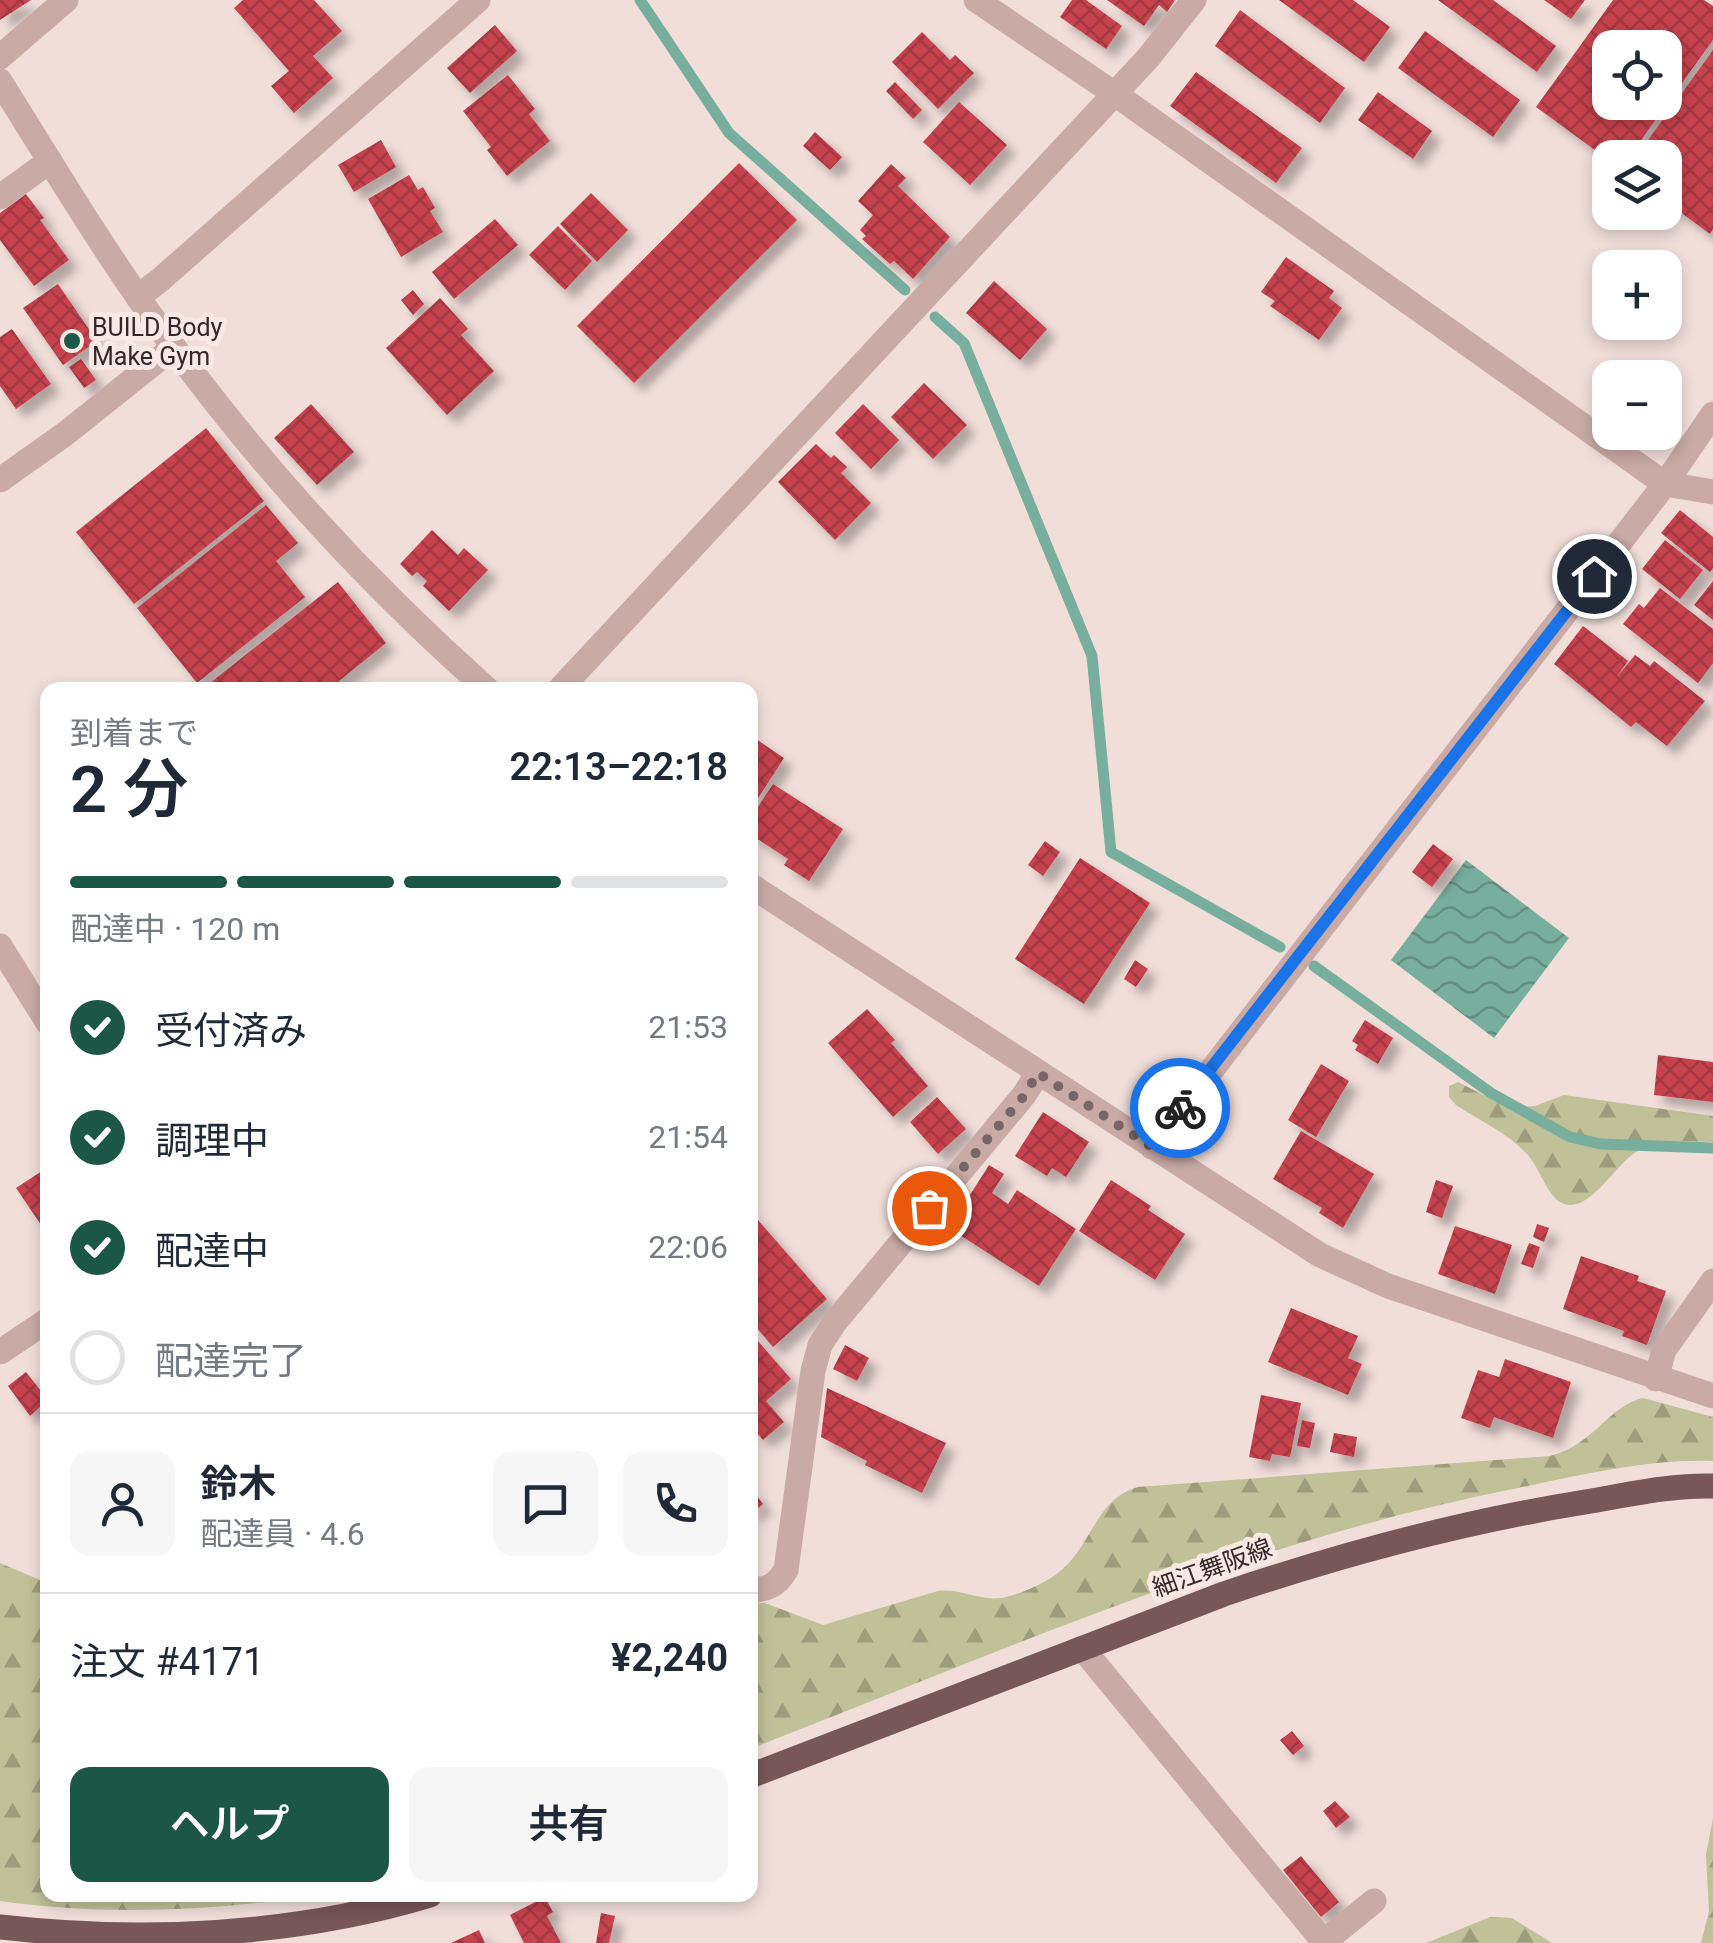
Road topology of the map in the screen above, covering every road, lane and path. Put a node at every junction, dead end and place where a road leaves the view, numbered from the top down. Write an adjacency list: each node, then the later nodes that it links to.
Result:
1 (66, 0): 5 (street)
2 (478, 0): 10 (street)
3 (976, 0): 7 (street)
4 (1194, 0): 7 (street)
5 (0, 57)
6 (0, 81): 8 (street)
7 (1115, 94): 14 (street); 17 (street)
8 (50, 161): 9 (street); 10 (street)
9 (0, 197)
10 (138, 296): 11 (street)
11 (174, 347): 13 (street); 16 (street)
12 (1713, 414): 14 (street)
13 (0, 480)
14 (1664, 484): 15 (street); 22 (street)
15 (1713, 492)
16 (479, 682)
17 (566, 682)
18 (758, 891): 21 (street)
19 (0, 946): 20 (street)
20 (40, 1010)
21 (1038, 1073): 22 (street); 29 (street)
22 (1152, 1147): 26 (street)
23 (1713, 1281): 26 (street)
24 (40, 1325): 25 (street)
25 (0, 1352)
26 (1656, 1380): 27 (street)
27 (1713, 1396)
28 (1713, 1486): 30 (main road, 細江舞阪線)
29 (758, 1590)
30 (1082, 1648): 31 (main road, 細江舞阪線); 32 (street)
31 (758, 1773)
32 (1374, 1900)
33 (401, 1902): 34 (main road)
34 (0, 1927)

